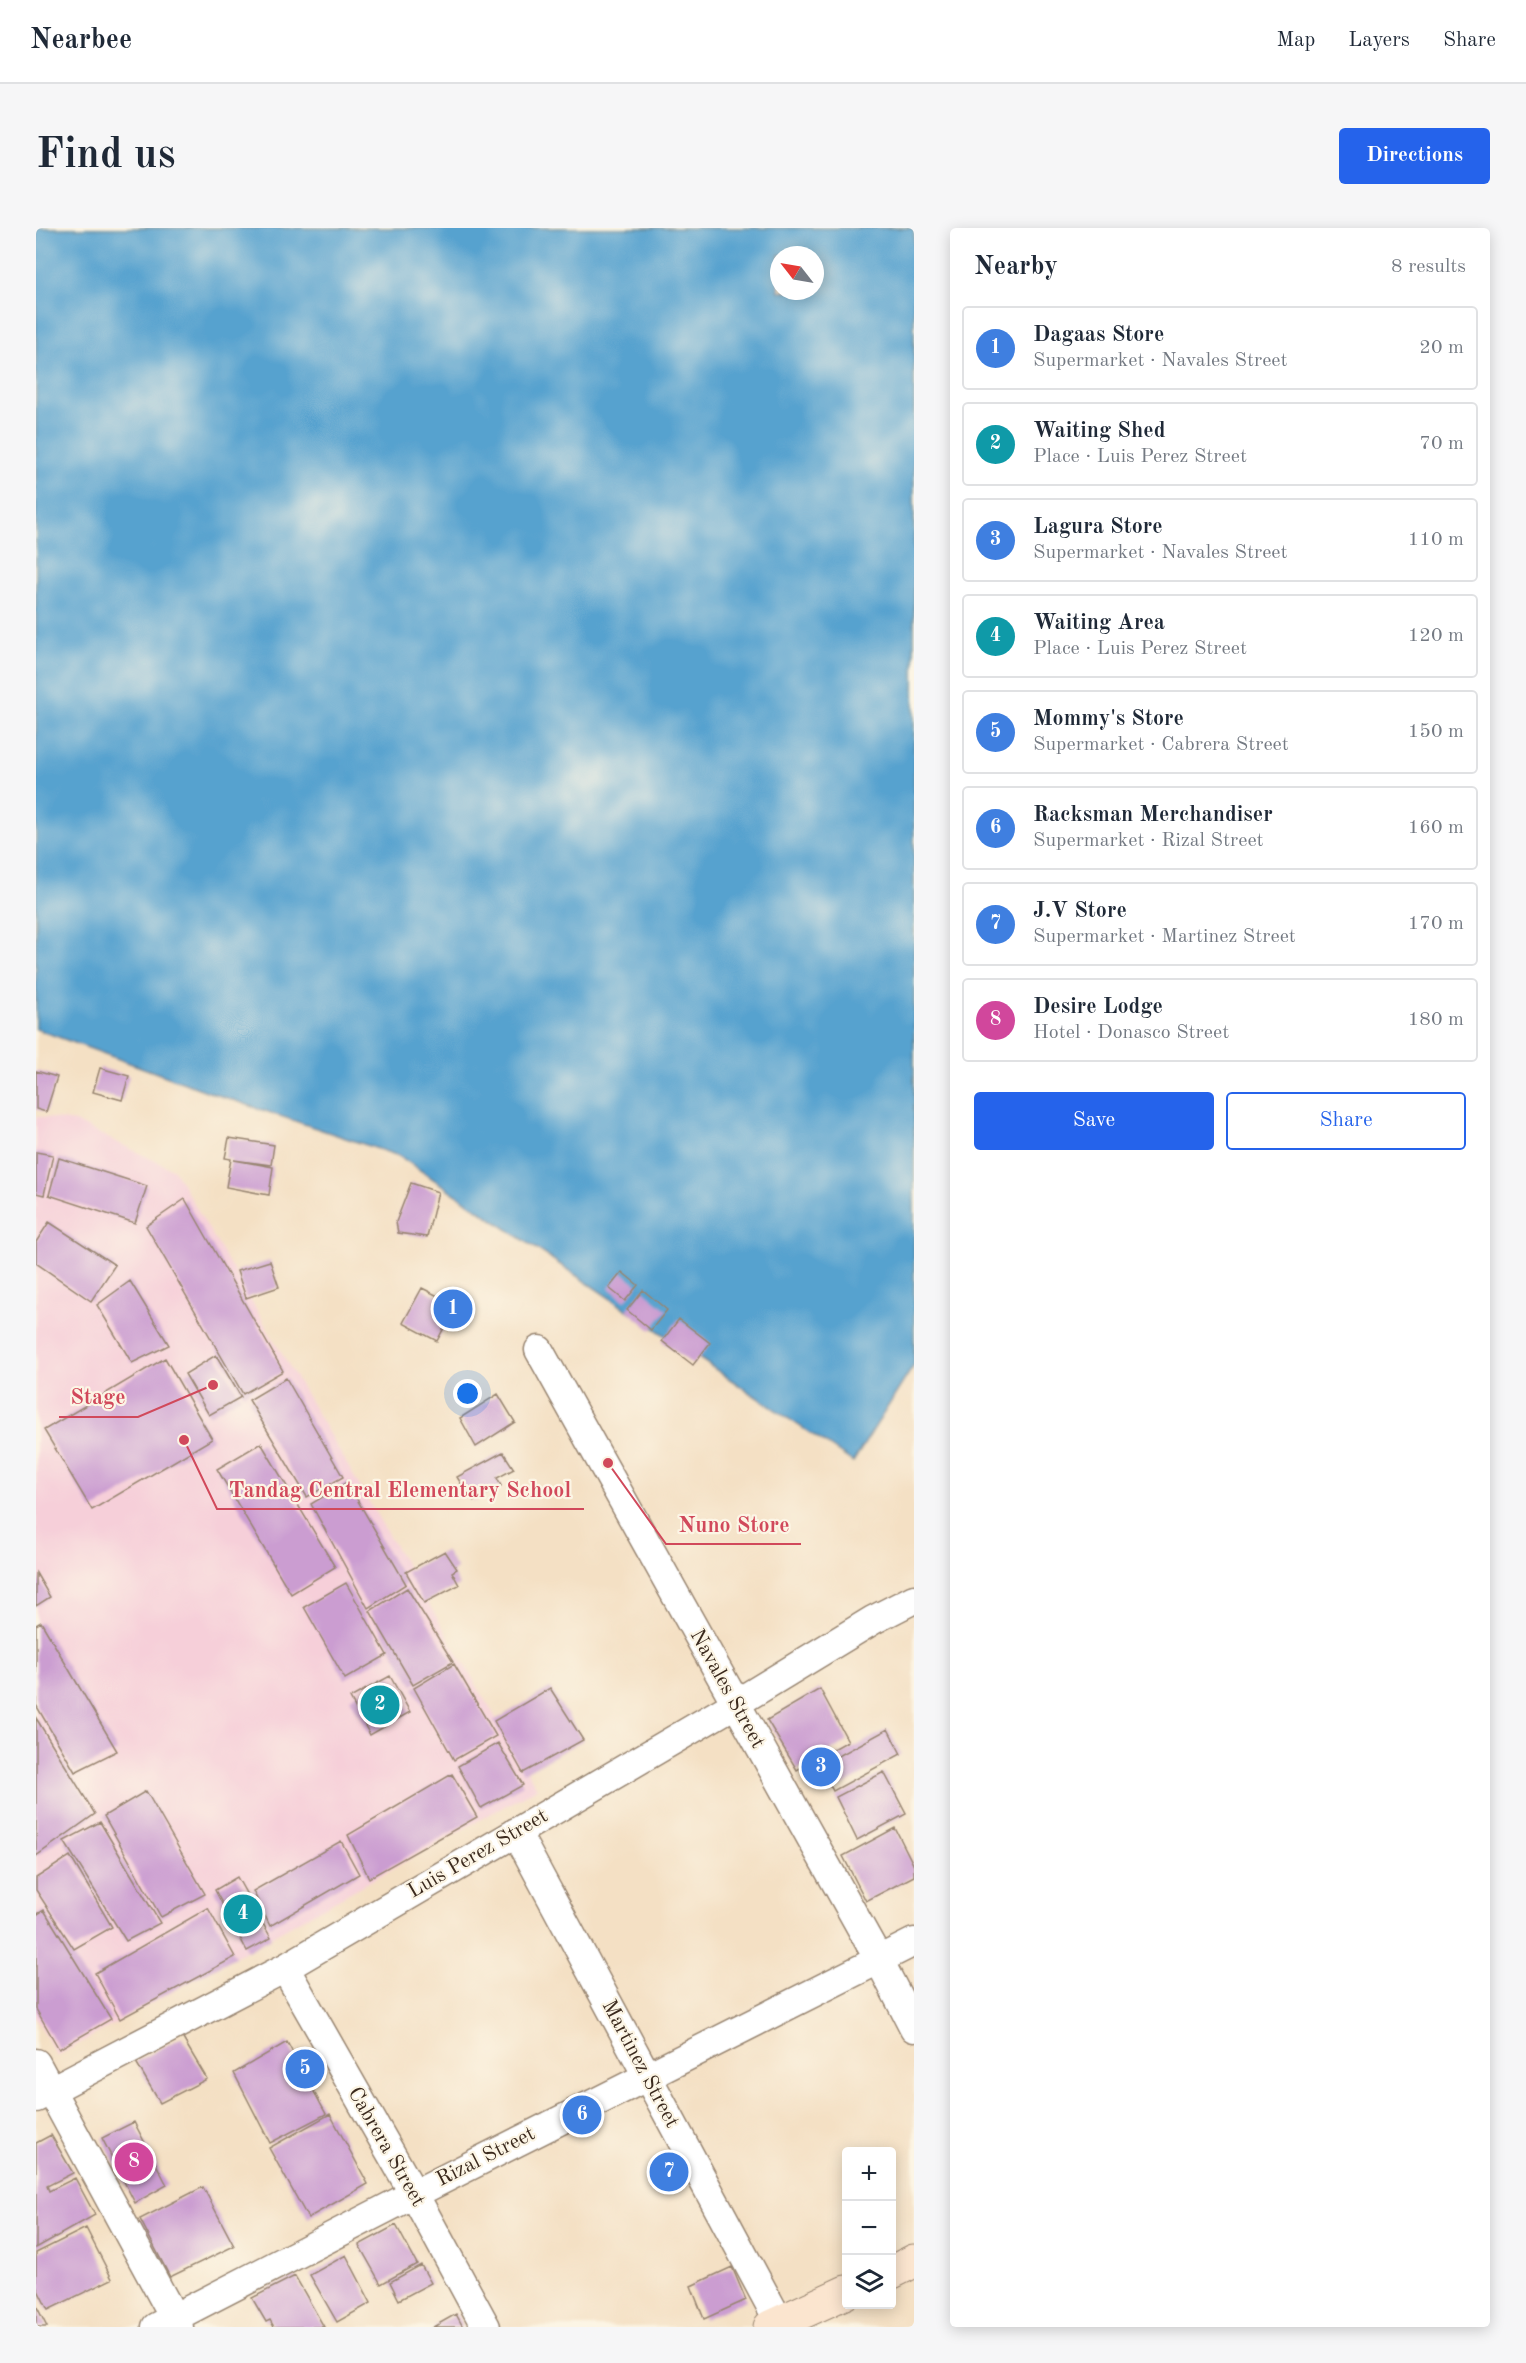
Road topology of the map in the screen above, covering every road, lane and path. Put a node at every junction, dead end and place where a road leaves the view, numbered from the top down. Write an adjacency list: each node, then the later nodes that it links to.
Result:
1 (539, 1350): 3 (street, Navales Street)
2 (914, 1599): 3 (street, Luis Perez Street)
3 (735, 1704): 4 (street, Luis Perez Street); 6 (street, Navales Street)
4 (516, 1832): 7 (street, Luis Perez Street); 10 (street, Martinez Street)
5 (914, 1942): 6 (street, Rizal Street)
6 (879, 1960): 8 (street, Navales Street); 10 (street, Rizal Street)
7 (285, 1968): 11 (street, Luis Perez Street); 12 (street, Cabrera Street)
8 (914, 2028)
9 (36, 2063): 11 (street)
10 (646, 2076): 12 (street, Rizal Street); 17 (street, Martinez Street)
11 (43, 2094): 16 (street)
12 (414, 2194): 16 (street, Rizal Street); 18 (street, Cabrera Street)
13 (914, 2261): 14 (main road)
14 (896, 2269)
15 (842, 2294): 17 (main road)
16 (170, 2324)
17 (777, 2326)
18 (486, 2327)

